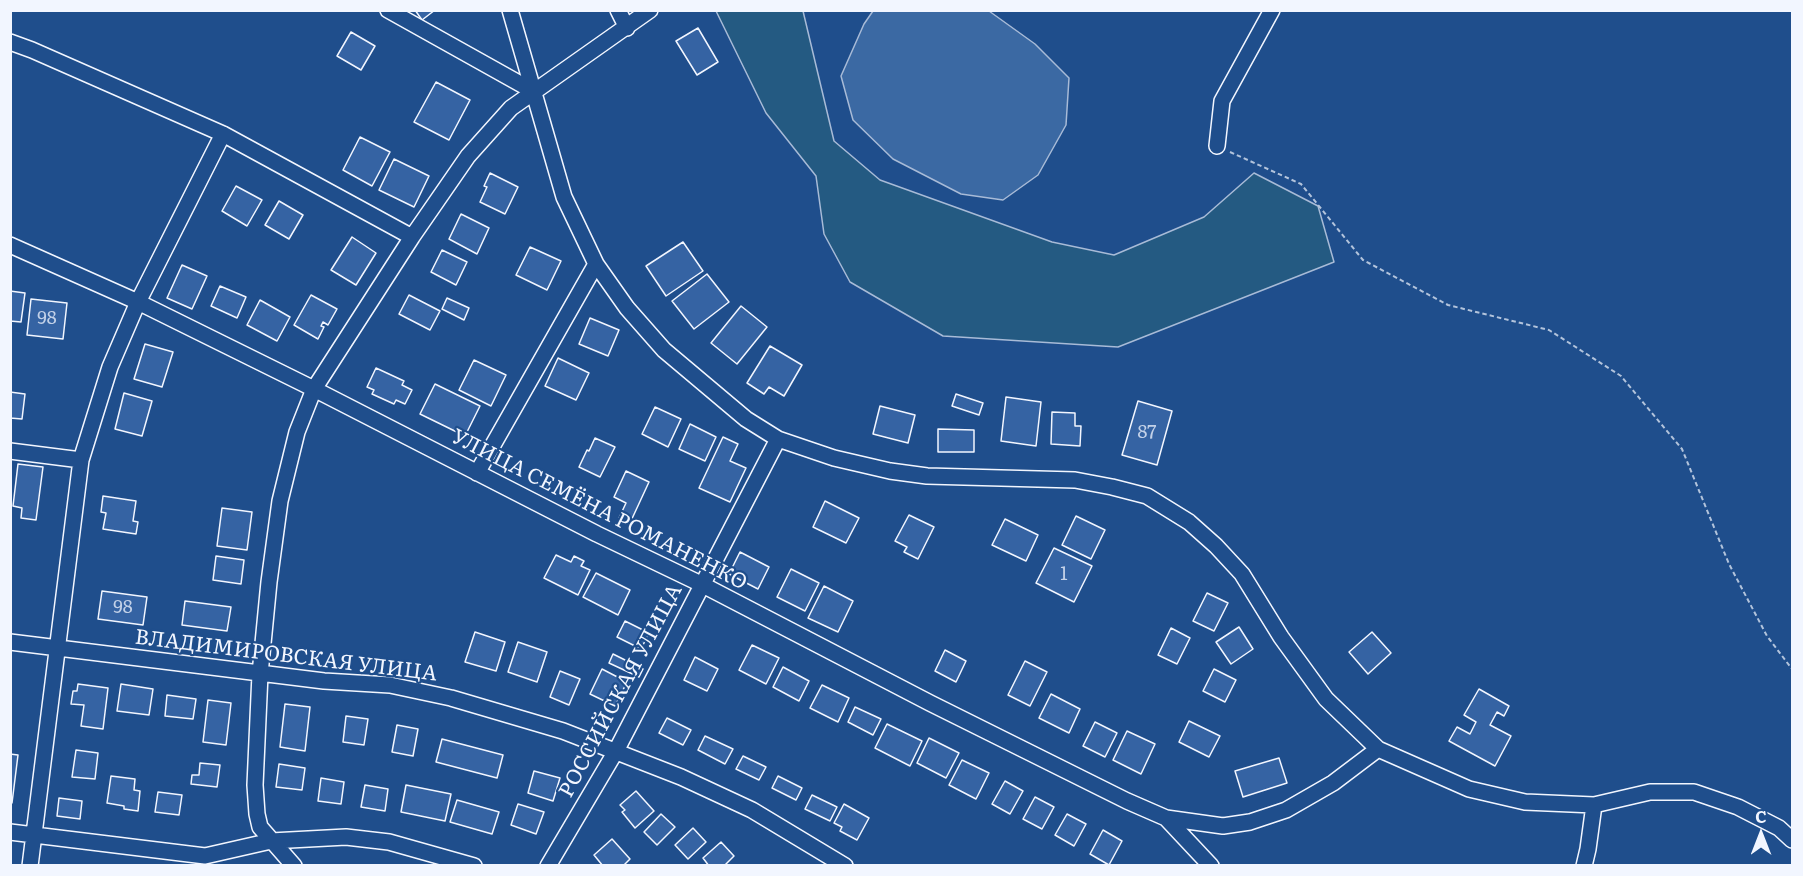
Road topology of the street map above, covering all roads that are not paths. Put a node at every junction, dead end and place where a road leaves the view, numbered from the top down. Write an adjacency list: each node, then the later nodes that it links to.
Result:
1 (388, 10): 8 (street)
2 (510, 10): 8 (street)
3 (618, 10): 6 (street)
4 (650, 10): 6 (street)
5 (1272, 10): 10 (street)
6 (627, 27): 8 (street)
7 (10, 42): 9 (street)
8 (533, 91): 11 (street); 13 (street)
9 (223, 134): 11 (street); 14 (street)
10 (1217, 146)
11 (412, 237): 15 (street)
12 (10, 245): 14 (street, УЛИЦА СЕМЁНА РОМАНЕНКО)
13 (596, 264): 16 (street); 19 (street)
14 (138, 302): 15 (street, УЛИЦА СЕМЁНА РОМАНЕНКО); 18 (street)
15 (314, 389): 19 (street, УЛИЦА СЕМЁНА РОМАНЕНКО); 23 (street)
16 (778, 439): 20 (street, РОССИЙСКАЯ УЛИЦА); 24 (street)
17 (10, 451): 18 (street)
18 (81, 460): 22 (street)
19 (477, 473): 20 (street, УЛИЦА СЕМЁНА РОМАНЕНКО)
20 (701, 584): 25 (street, РОССИЙСКАЯ УЛИЦА); 27 (street, УЛИЦА СЕМЁНА РОМАНЕНКО)
21 (10, 642): 22 (street, ВЛАДИМИРОВСКАЯ УЛИЦА)
22 (57, 649): 23 (street, ВЛАДИМИРОВСКАЯ УЛИЦА); 29 (street)
23 (260, 674): 25 (street, ВЛАДИМИРОВСКАЯ УЛИЦА); 31 (street)
24 (1378, 749): 26 (street); 27 (street, УЛИЦА СЕМЁНА РОМАНЕНКО)
25 (616, 752): 33 (street, ВЛАДИМИРОВСКАЯ УЛИЦА); 37 (street, РОССИЙСКАЯ УЛИЦА)
26 (1594, 805): 30 (street); 39 (street)
27 (1166, 818): 38 (street, УЛИЦА СЕМЁНА РОМАНЕНКО)
28 (10, 832): 29 (street)
29 (34, 834): 32 (street); 34 (street)
30 (1792, 840)
31 (271, 841): 32 (street); 35 (street); 36 (street)
32 (204, 861)
33 (840, 864)
34 (30, 866)
35 (294, 866)
36 (474, 866)
37 (548, 866)
38 (1211, 866)
39 (1584, 866)

